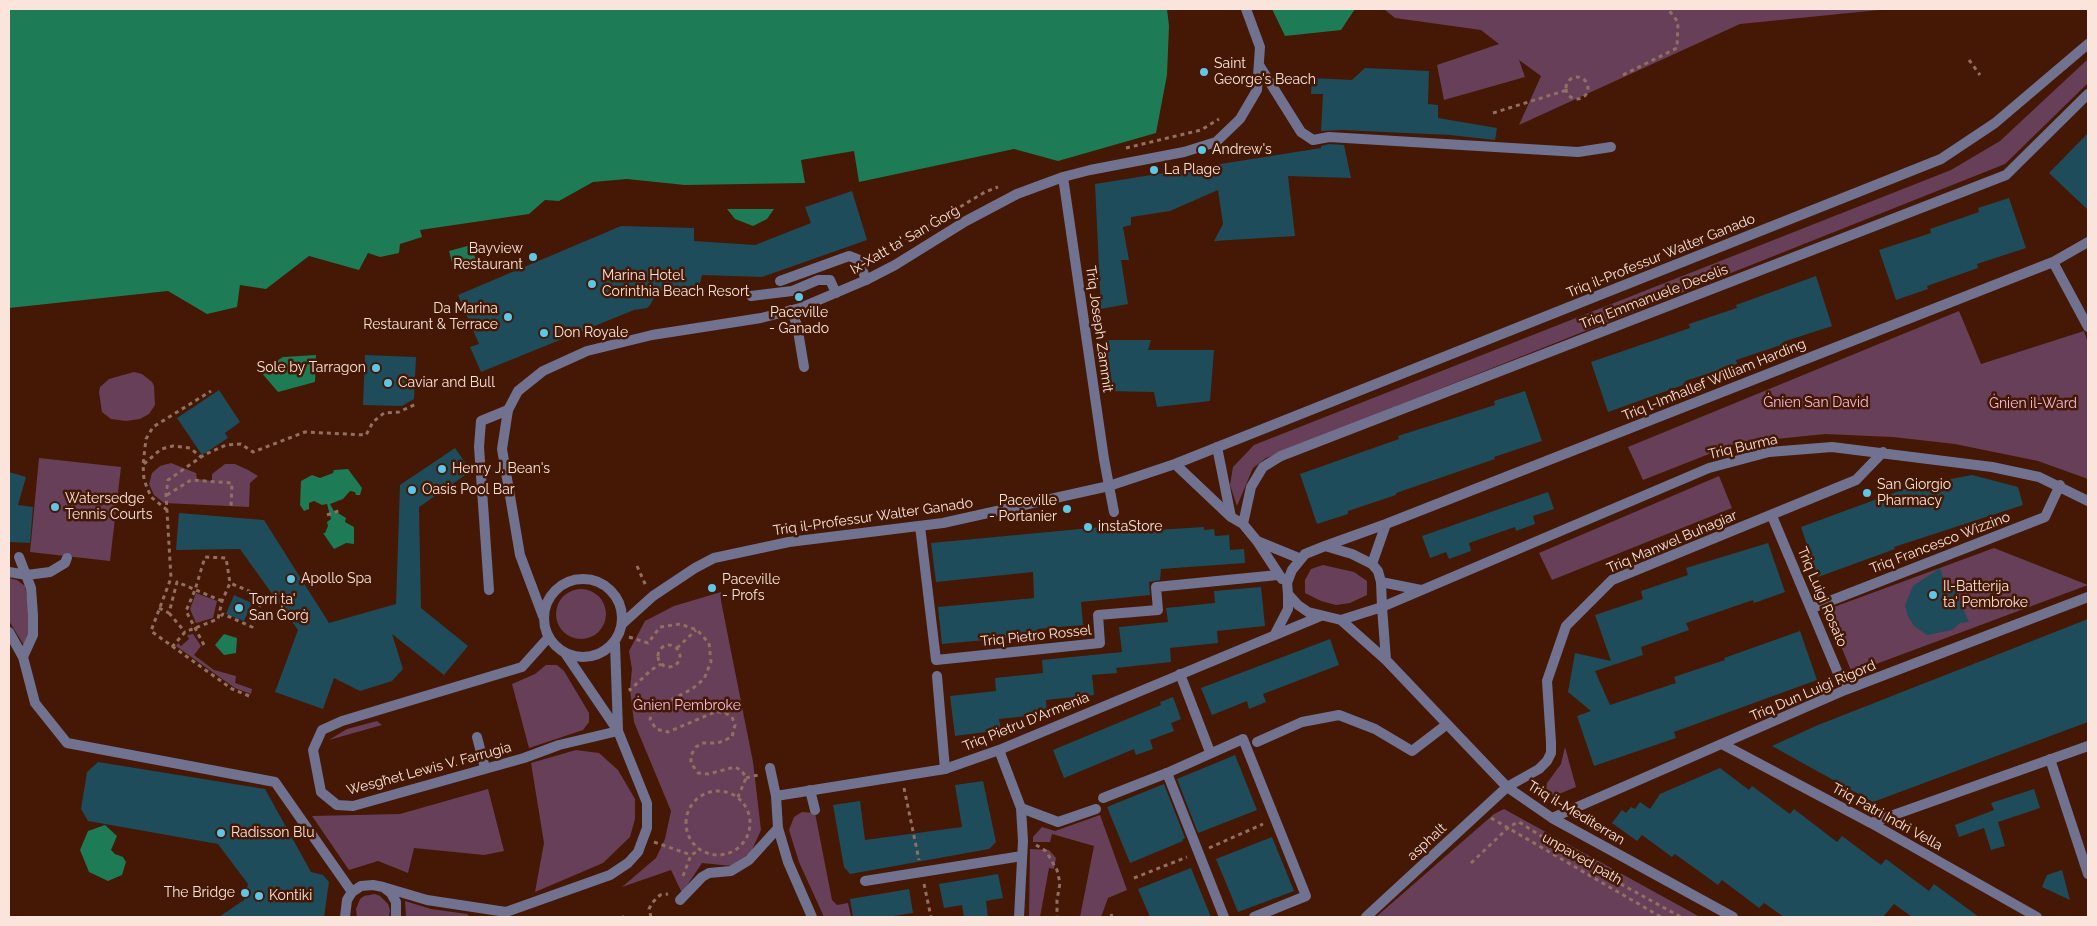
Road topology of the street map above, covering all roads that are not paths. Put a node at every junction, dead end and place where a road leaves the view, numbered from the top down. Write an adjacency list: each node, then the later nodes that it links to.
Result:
1 (1246, 9): 3 (street, Ix-Xatt ta' San Ġorġ)
2 (2088, 44): 19 (street, Triq il-Professur Walter Ganado)
3 (1259, 65): 5 (street); 6 (street, Ix-Xatt ta' San Ġorġ)
4 (2088, 94): 28 (street, Triq Emmanuele Decelis)
5 (1610, 147)
6 (1063, 177): 11 (street, Ix-Xatt ta' San Ġorġ); 22 (street, Triq Joseph Zammit)
7 (2088, 234): 9 (street)
8 (2088, 242): 9 (street)
9 (2070, 252): 10 (street, Triq l-Imħallef William Harding)
10 (2053, 262): 16 (street); 29 (street, Triq l-Imħallef William Harding)
11 (866, 280): 12 (street); 13 (street, Ix-Xatt ta' San Ġorġ)
12 (780, 281)
13 (836, 293): 14 (street); 15 (street, Ix-Xatt ta' San Ġorġ)
14 (752, 296)
15 (791, 310): 17 (street); 18 (street, Ix-Xatt ta' San Ġorġ)
16 (2088, 327)
17 (804, 367)
18 (508, 410): 42 (street); 47 (street, Ix-Xatt ta' San Ġorġ)
19 (1217, 447): 21 (street, Triq il-Professur Walter Ganado); 27 (street)
20 (1883, 452): 23 (street, Triq Burma); 26 (street, Triq Manwel Buhagiar); 43 (street, Triq Burma)
21 (1175, 464): 22 (street, Triq il-Professur Walter Ganado); 27 (street)
22 (1109, 486): 25 (street, Triq Joseph Zammit); 30 (street, Triq il-Professur Walter Ganado)
23 (2060, 486): 24 (street, Triq Burma); 46 (street, Triq Francesco Wizzino)
24 (2088, 501)
25 (1114, 512)
26 (1772, 516): 46 (street, Triq Luigi Rosato); 74 (street, Triq Manwel Buhagiar)
27 (1231, 517): 28 (street)
28 (1243, 524): 31 (street)
29 (1386, 524): 32 (street, Triq l-Imħallef William Harding); 36 (street)
30 (920, 526): 39 (street, Triq Pietro Rossel); 50 (street, Triq il-Professur Walter Ganado)
31 (1257, 541): 35 (street); 39 (street)
32 (1325, 546): 35 (street); 36 (street)
33 (19, 557): 38 (street)
34 (68, 558): 38 (street)
35 (1301, 559): 41 (street)
36 (1372, 564): 40 (street)
37 (9, 572): 38 (street)
38 (27, 575): 56 (street)
39 (1278, 575): 41 (street)
40 (1381, 582): 43 (street); 45 (street)
41 (1288, 589): 48 (street); 52 (street)
42 (489, 590)
43 (1421, 590): 45 (street, Triq Burma)
44 (2088, 597): 60 (street, Triq Dun Luigi Rigord)
45 (1382, 607): 49 (street); 57 (street)
46 (1812, 608): 60 (street, Triq Luigi Rosato)
47 (543, 616): 50 (street); 53 (street)
48 (1321, 616): 49 (street); 52 (street, Triq Pietru D'Armenia)
49 (1341, 620): 57 (street, Triq il-Mediterran)
50 (622, 624): 54 (street, Triq il-Professur Walter Ganado)
51 (9, 632): 56 (street)
52 (1275, 634): 58 (street, Triq Pietru D'Armenia)
53 (548, 638): 55 (street); 70 (street, Wesgħet Lewis V. Farrugia)
54 (614, 644): 55 (street); 62 (street)
55 (565, 654): 62 (street)
56 (23, 657): 88 (street)
57 (1386, 660): 61 (street, Triq il-Mediterran)
58 (1180, 674): 67 (street, Triq Pietru D'Armenia); 68 (street)
59 (937, 676): 72 (street)
60 (1845, 690): 65 (street, Triq Dun Luigi Rigord)
61 (1446, 725): 64 (street); 74 (street, Triq il-Mediterran)
62 (618, 731): 70 (street, Wesgħet Lewis V. Farrugia); 90 (street)
63 (477, 737): 70 (street)
64 (1257, 742)
65 (1722, 744): 81 (street, Triq Dun Luigi Rigord); 82 (street, Triq Patri Indrì Vella)
66 (2088, 746): 69 (street)
67 (999, 750): 72 (street, Triq Pietru D'Armenia); 78 (street)
68 (1210, 752): 73 (street); 96 (street)
69 (2050, 759): 82 (street); 85 (street)
70 (486, 768)
71 (770, 768): 76 (street)
72 (945, 769): 75 (street, Triq Pietru D'Armenia)
73 (1167, 773): 77 (street); 95 (street)
74 (1507, 787): 81 (street, Triq il-Mediterran); 97 (street, asphalt)
75 (810, 790): 76 (street, Triq Pietru D'Armenia); 80 (street)
76 (776, 796): 83 (street)
77 (1103, 798)
78 (1021, 808): 79 (street); 84 (street)
79 (1096, 808)
80 (814, 810)
81 (1552, 818): 98 (street, Triq il-Mediterran)
82 (1871, 823): 99 (street, Triq Patri Indrì Vella)
83 (778, 828): 89 (street); 93 (street)
84 (1022, 856): 86 (street); 94 (street)
85 (2088, 874)
86 (865, 881)
87 (383, 888): 88 (street); 90 (street); 92 (street)
88 (352, 892): 91 (street)
89 (680, 900)
90 (503, 916)
91 (345, 917)
92 (396, 917)
93 (812, 917)
94 (1018, 917)
95 (1224, 917)
96 (1254, 917)
97 (1366, 917)
98 (1733, 917)
99 (2037, 917)

